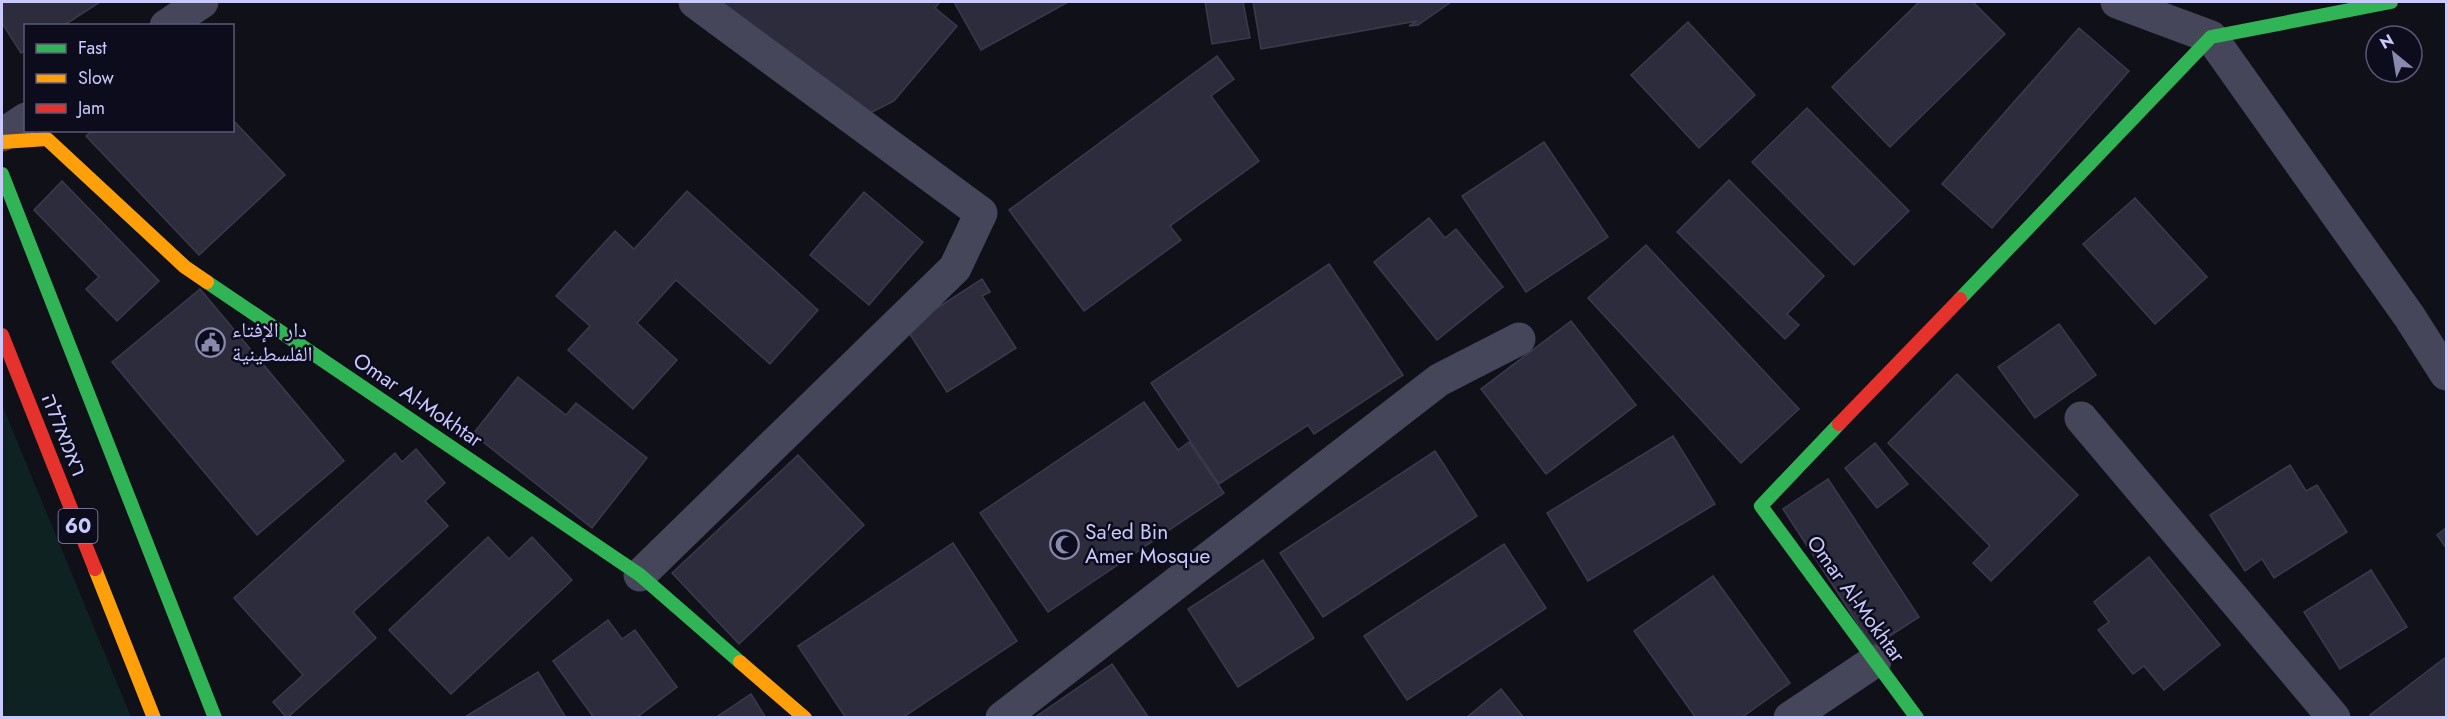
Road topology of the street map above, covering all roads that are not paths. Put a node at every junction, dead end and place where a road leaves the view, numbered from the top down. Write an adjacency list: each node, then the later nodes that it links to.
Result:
1 (202, 2): 5 (street)
2 (695, 2): 15 (street)
3 (2117, 2): 6 (street)
4 (2391, 2): 6 (main road)
5 (169, 24)
6 (2211, 37): 13 (street); 16 (main road, Omar Al-Mokhtar)
7 (24, 120): 8 (street)
8 (2, 135)
9 (2, 142): 15 (main road, Omar Al-Mokhtar)
10 (2, 174): 18 (main road)
11 (2, 335): 17 (main road, ראמאללה / 60)
12 (1519, 339): 20 (street)
13 (2446, 374)
14 (2081, 418): 23 (street)
15 (640, 576): 19 (main road, Omar Al-Mokhtar)
16 (1875, 661): 21 (street); 22 (main road, Omar Al-Mokhtar)
17 (154, 717)
18 (215, 717)
19 (805, 717)
20 (1002, 717)
21 (1790, 717)
22 (1917, 717)
23 (2334, 717)

